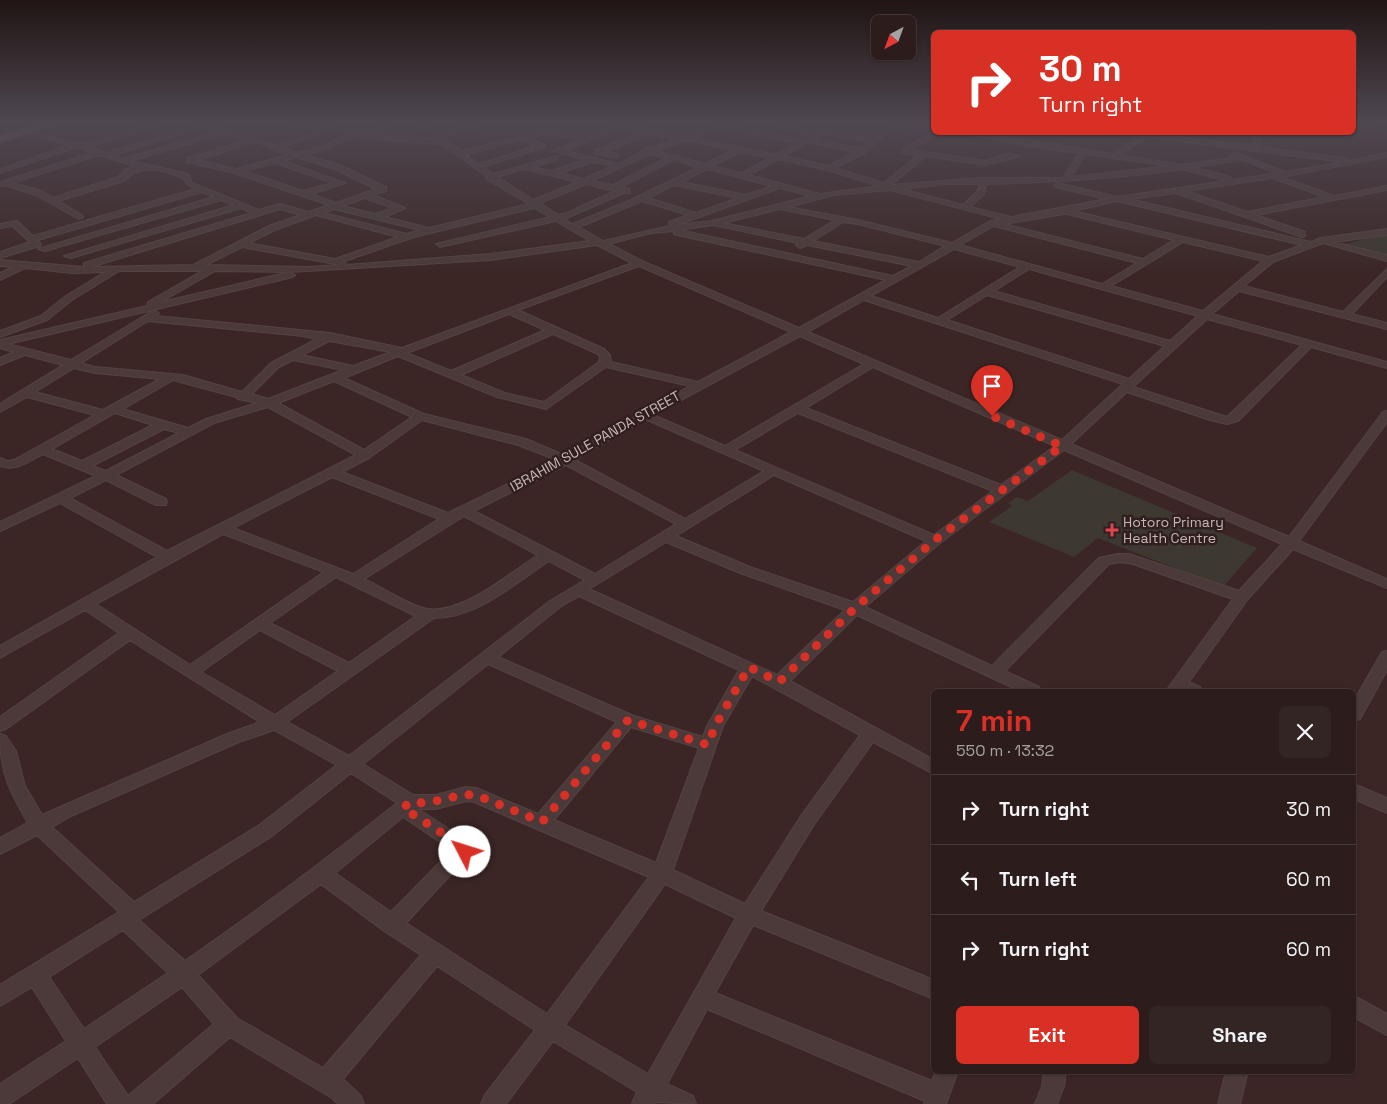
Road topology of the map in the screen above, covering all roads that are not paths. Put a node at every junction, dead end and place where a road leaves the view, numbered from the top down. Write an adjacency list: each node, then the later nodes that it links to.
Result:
1 (43, 172): 45 (street)
2 (128, 172): 64 (street)
3 (167, 172): 47 (street)
4 (237, 172): 36 (street)
5 (296, 172): 31 (street)
6 (309, 172): 27 (street)
7 (323, 172): 27 (street)
8 (346, 172): 58 (street)
9 (483, 172): 34 (street)
10 (508, 172): 34 (street)
11 (541, 172): 28 (street)
12 (557, 172): 28 (street)
13 (607, 172): 41 (street)
14 (644, 172): 51 (street)
15 (693, 172): 42 (street)
16 (728, 172): 32 (street)
17 (750, 172): 32 (street)
18 (840, 172): 50 (street)
19 (905, 172): 50 (street)
20 (1071, 172): 38 (street)
21 (1119, 172): 33 (street)
22 (1152, 172): 33 (street)
23 (1203, 172): 39 (street)
24 (1280, 172): 26 (street)
25 (1294, 172): 26 (street, IBRAHIM SULE PANDA STREET)
26 (1284, 173): 30 (street, IBRAHIM SULE PANDA STREET)
27 (316, 174): 35 (street); 56 (street)
28 (550, 174): 41 (street)
29 (942, 175): 43 (street)
30 (1271, 175): 39 (street, IBRAHIM SULE PANDA STREET); 61 (street)
31 (284, 176): 36 (street); 46 (street)
32 (743, 176): 49 (street)
33 (1118, 176): 38 (street); 44 (street)
34 (489, 177): 65 (street)
35 (299, 178)
36 (260, 180): 46 (street)
37 (980, 180): 40 (street); 43 (street); 69 (street)
38 (1065, 180): 40 (street)
39 (1234, 180): 55 (street, IBRAHIM SULE PANDA STREET)
40 (1040, 181): 63 (street)
41 (582, 182): 51 (street); 65 (street)
42 (671, 182): 60 (street); 62 (street)
43 (935, 182): 50 (street)
44 (1138, 182)
45 (2, 184): 64 (street)
46 (273, 184): 56 (street)
47 (192, 185): 52 (street); 75 (street)
48 (1147, 185): 55 (street)
49 (780, 186): 59 (street); 62 (street)
50 (888, 187): 59 (street); 69 (street)
51 (614, 188): 54 (street)
52 (203, 189): 57 (street); 95 (street)
53 (1386, 189): 61 (street)
54 (623, 190): 60 (street); 77 (street)
55 (1170, 190): 63 (street, IBRAHIM SULE PANDA STREET); 73 (street)
56 (303, 194): 67 (street)
57 (222, 196): 66 (street); 95 (street)
58 (367, 196): 67 (street); 76 (street)
59 (818, 196): 68 (street)
60 (644, 197): 74 (street); 84 (street)
61 (1331, 197): 73 (street)
62 (747, 198): 74 (street)
63 (1117, 199): 70 (street, IBRAHIM SULE PANDA STREET); 98 (street)
64 (54, 200): 75 (street)
65 (535, 204): 77 (street); 85 (street)
66 (244, 205): 71 (street); 101 (street)
67 (336, 207): 72 (street); 76 (street)
68 (778, 207): 78 (street); 80 (street)
69 (965, 208): 79 (street)
70 (1063, 211): 79 (street, IBRAHIM SULE PANDA STREET); 91 (street)
71 (259, 212): 72 (street); 118 (street)
72 (312, 214): 82 (street); 96 (street)
73 (1247, 214): 92 (street)
74 (696, 215): 80 (street); 88 (street)
75 (79, 216): 87 (street)
76 (377, 217): 82 (street); 85 (street)
77 (557, 217): 84 (street); 97 (street)
78 (842, 219): 94 (street); 99 (street)
79 (1011, 219): 81 (street, IBRAHIM SULE PANDA STREET)
80 (717, 222): 86 (street); 94 (street)
81 (993, 223): 99 (street, IBRAHIM SULE PANDA STREET); 107 (street)
82 (359, 224): 90 (street)
83 (0, 226): 87 (street)
84 (573, 227): 93 (street)
85 (427, 229): 90 (street)
86 (667, 230): 88 (street); 102 (street)
87 (24, 232): 95 (street)
88 (651, 232): 93 (street)
89 (1387, 232): 92 (street)
90 (408, 235): 97 (street); 106 (street)
91 (1180, 240): 105 (street); 107 (street)
92 (1320, 241): 98 (street); 104 (street)
93 (599, 243): 103 (street); 109 (street)
94 (803, 243): 102 (street); 111 (street)
95 (36, 244): 100 (street); 101 (street)
96 (241, 244): 106 (street); 115 (street)
97 (440, 244): 103 (street)
98 (1309, 244): 105 (street)
99 (954, 246): 111 (street, IBRAHIM SULE PANDA STREET); 113 (street)
100 (0, 255)
101 (68, 256): 114 (street)
102 (787, 257): 122 (street)
103 (476, 258): 110 (street)
104 (1387, 258)
105 (1270, 260): 124 (street)
106 (337, 261): 110 (street)
107 (1144, 262): 123 (street)
108 (0, 263): 112 (street)
109 (640, 263): 127 (street); 134 (street)
110 (352, 265): 119 (street)
111 (922, 265): 122 (street, IBRAHIM SULE PANDA STREET)
112 (22, 266): 114 (street); 121 (street)
113 (1028, 266): 123 (street); 125 (street)
114 (44, 268): 118 (street)
115 (193, 268): 116 (street); 117 (street)
116 (213, 268): 119 (street); 128 (street)
117 (117, 269): 118 (street); 136 (street)
118 (72, 270)
119 (308, 270): 128 (street)
120 (1387, 272): 130 (street)
121 (0, 277)
122 (894, 280): 126 (street, IBRAHIM SULE PANDA STREET)
123 (1104, 287): 129 (street)
124 (1236, 287): 129 (street); 130 (street)
125 (987, 292): 131 (street); 138 (street)
126 (864, 297): 131 (street); 134 (street, IBRAHIM SULE PANDA STREET)
127 (509, 310): 133 (street); 140 (street)
128 (142, 314): 135 (street); 136 (street); 146 (street)
129 (1204, 315): 137 (street); 138 (street)
130 (1345, 315): 132 (street)
131 (939, 321): 152 (street)
132 (1387, 326)
133 (553, 330): 143 (street); 148 (street)
134 (798, 332): 144 (street); 151 (street, IBRAHIM SULE PANDA STREET)
135 (330, 336): 140 (street); 141 (street)
136 (2, 340): 139 (street)
137 (1309, 344): 145 (street); 152 (street)
138 (1172, 345): 152 (street)
139 (23, 352): 142 (street); 146 (street)
140 (401, 352): 147 (street); 148 (street)
141 (291, 356): 147 (street); 154 (street)
142 (0, 362)
143 (604, 363): 148 (street); 151 (street)
144 (871, 364): 156 (street); 164 (street)
145 (1387, 365)
146 (70, 366): 149 (street); 153 (street)
147 (355, 370): 150 (street)
148 (453, 374)
149 (171, 377): 154 (street); 158 (street)
150 (336, 378): 155 (street); 161 (street)
151 (699, 385): 159 (street, IBRAHIM SULE PANDA STREET)
152 (1128, 385): 164 (street)
153 (26, 393): 157 (street); 158 (street)
154 (242, 397): 155 (street)
155 (269, 403): 163 (street); 167 (street)
156 (796, 408): 166 (street); 174 (street)
157 (0, 409)
158 (107, 411): 162 (street); 165 (street)
159 (644, 414): 166 (street); 168 (street, IBRAHIM SULE PANDA STREET)
160 (1387, 414): 184 (street)
161 (420, 416): 167 (street); 168 (street)
162 (163, 425): 163 (street); 170 (street)
163 (187, 432): 173 (street)
164 (1062, 446): 174 (street); 184 (street)
165 (42, 450): 169 (street); 170 (street)
166 (725, 451): 171 (street)
167 (365, 455): 172 (street)
168 (567, 460): 177 (street, IBRAHIM SULE PANDA STREET); 179 (street)
169 (0, 462)
170 (82, 466): 173 (street)
171 (772, 471): 179 (street); 183 (street)
172 (333, 473): 178 (street); 181 (street)
173 (107, 476): 175 (street); 176 (street)
174 (1003, 490): 183 (street)
175 (62, 498): 180 (street); 186 (street)
176 (161, 502)
177 (464, 510): 178 (street, IBRAHIM SULE PANDA STREET); 185 (street)
178 (449, 518): 188 (street, IBRAHIM SULE PANDA STREET)
179 (685, 524): 182 (street)
180 (0, 528)
181 (223, 529): 186 (street); 187 (street)
182 (664, 536): 189 (street); 194 (street)
183 (935, 540): 194 (street)
184 (1291, 543): 190 (street); 192 (street)
185 (548, 555): 189 (street); 195 (street)
186 (167, 556): 193 (street)
187 (335, 571): 188 (street); 196 (street)
188 (354, 579): 195 (street)
189 (594, 579): 191 (street)
190 (1387, 584)
191 (579, 590): 200 (street); 201 (street)
192 (1242, 597): 204 (street); 207 (street)
193 (84, 604): 197 (street); 198 (street)
194 (855, 608): 204 (street); 205 (street)
195 (429, 614): 202 (street)
196 (259, 624): 202 (street); 203 (street)
197 (129, 632): 203 (street); 211 (street)
198 (0, 653)
199 (1387, 656): 208 (street)
200 (487, 658): 209 (street); 215 (street)
201 (749, 667): 205 (street); 214 (street)
202 (350, 670): 210 (street)
203 (190, 672): 210 (street)
204 (994, 673): 206 (street)
205 (779, 682): 212 (street)
206 (1028, 689)
207 (1183, 689)
208 (1356, 711)
209 (628, 720): 214 (street); 220 (street)
210 (275, 723): 215 (street); 221 (street)
211 (0, 726)
212 (871, 733): 216 (street); 225 (street)
213 (0, 740): 221 (street)
214 (708, 745): 224 (street)
215 (350, 764): 218 (street); 226 (street)
216 (931, 766)
217 (1356, 792): 219 (street)
218 (407, 805): 220 (street); 223 (street); 227 (street)
219 (1387, 806)
220 (542, 822): 224 (street)
221 (38, 826): 222 (street); 226 (street)
222 (0, 847)
223 (322, 874): 227 (street); 230 (street)
224 (662, 874): 225 (street); 237 (street)
225 (747, 914): 231 (street); 233 (street)
226 (129, 916): 229 (street); 230 (street)
227 (391, 925): 228 (street)
228 (434, 954): 237 (street); 242 (street)
229 (35, 974): 232 (street); 238 (street)
230 (184, 974): 236 (street); 238 (street)
231 (931, 989)
232 (0, 995)
233 (701, 997): 244 (street); 245 (street)
234 (1356, 1007): 235 (street)
235 (1385, 1019)
236 (229, 1025): 242 (street); 247 (street)
237 (550, 1028): 244 (street); 249 (street)
238 (82, 1044): 243 (street); 246 (street)
239 (946, 1074): 245 (street)
240 (1055, 1074): 251 (street)
241 (1236, 1074): 252 (street)
242 (326, 1082): 248 (street)
243 (0, 1097)
244 (648, 1097): 250 (street)
245 (936, 1099)
246 (120, 1104)
247 (136, 1104)
248 (353, 1104)
249 (492, 1104)
250 (685, 1104)
251 (1046, 1104)
252 (1230, 1104)

